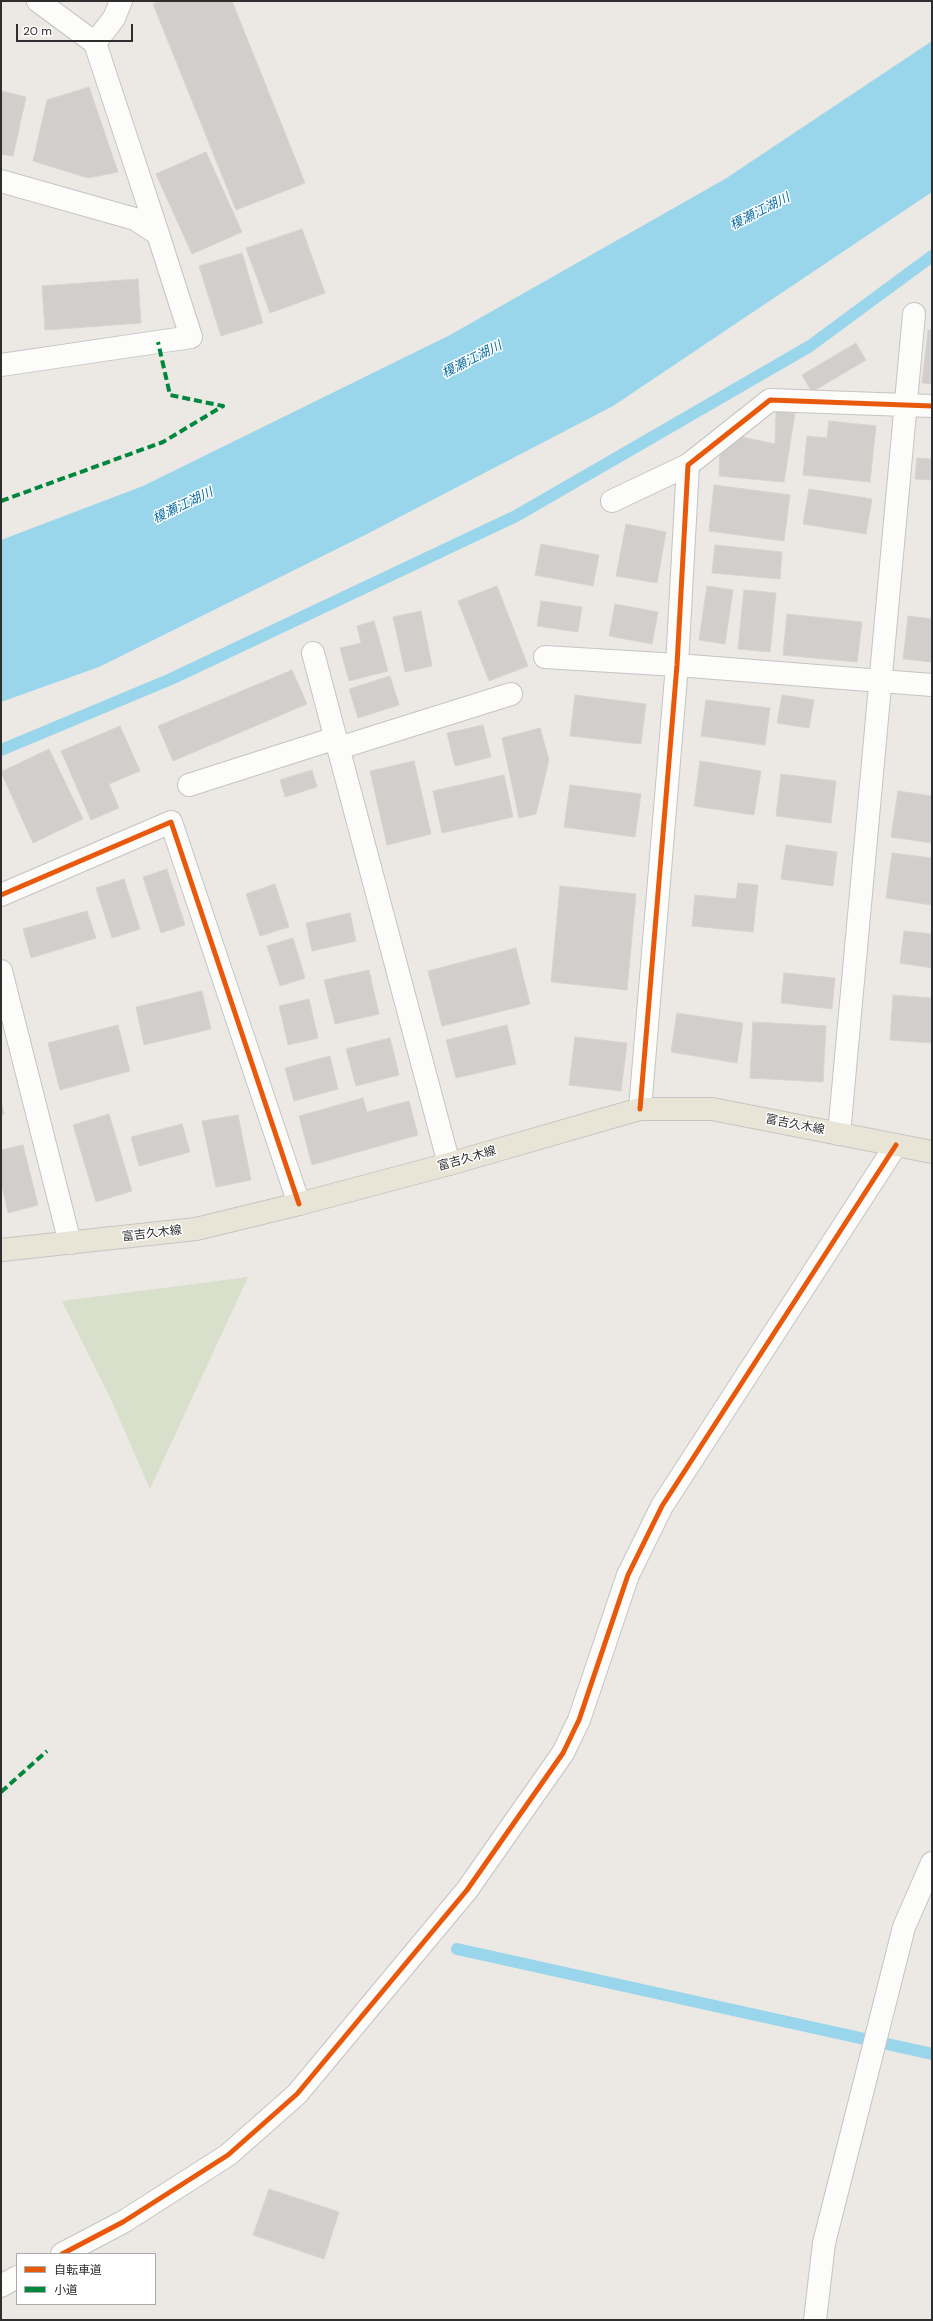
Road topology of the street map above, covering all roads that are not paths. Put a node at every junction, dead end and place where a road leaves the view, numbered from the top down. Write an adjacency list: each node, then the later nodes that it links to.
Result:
1 (38, 1): 3 (street)
2 (121, 1): 3 (street)
3 (96, 43): 5 (street)
4 (1, 181): 5 (street)
5 (158, 234): 7 (street)
6 (914, 314): 8 (street)
7 (1, 365)
8 (904, 405): 9 (street); 10 (street); 15 (street)
9 (932, 406)
10 (688, 465): 11 (street); 14 (street)
11 (612, 501)
12 (313, 653): 18 (street)
13 (545, 657): 14 (street)
14 (677, 665): 15 (street); 22 (street)
15 (880, 681): 16 (street); 23 (street)
16 (932, 685)
17 (511, 694): 18 (street)
18 (338, 743): 19 (street); 26 (street)
19 (189, 785)
20 (1, 895): 27 (street)
21 (1, 971): 28 (street)
22 (640, 1109): 23 (main road, 富吉久木線); 26 (main road, 富吉久木線)
23 (840, 1134): 24 (main road, 富吉久木線)
24 (896, 1145): 25 (main road, 富吉久木線); 31 (street)
25 (932, 1152)
26 (449, 1164): 27 (main road, 富吉久木線)
27 (299, 1204): 28 (main road, 富吉久木線)
28 (70, 1243): 29 (main road, 富吉久木線)
29 (1, 1250)
30 (932, 1864): 34 (street)
31 (64, 2253)
32 (16, 2278): 33 (street)
33 (1, 2286)
34 (815, 2320)

